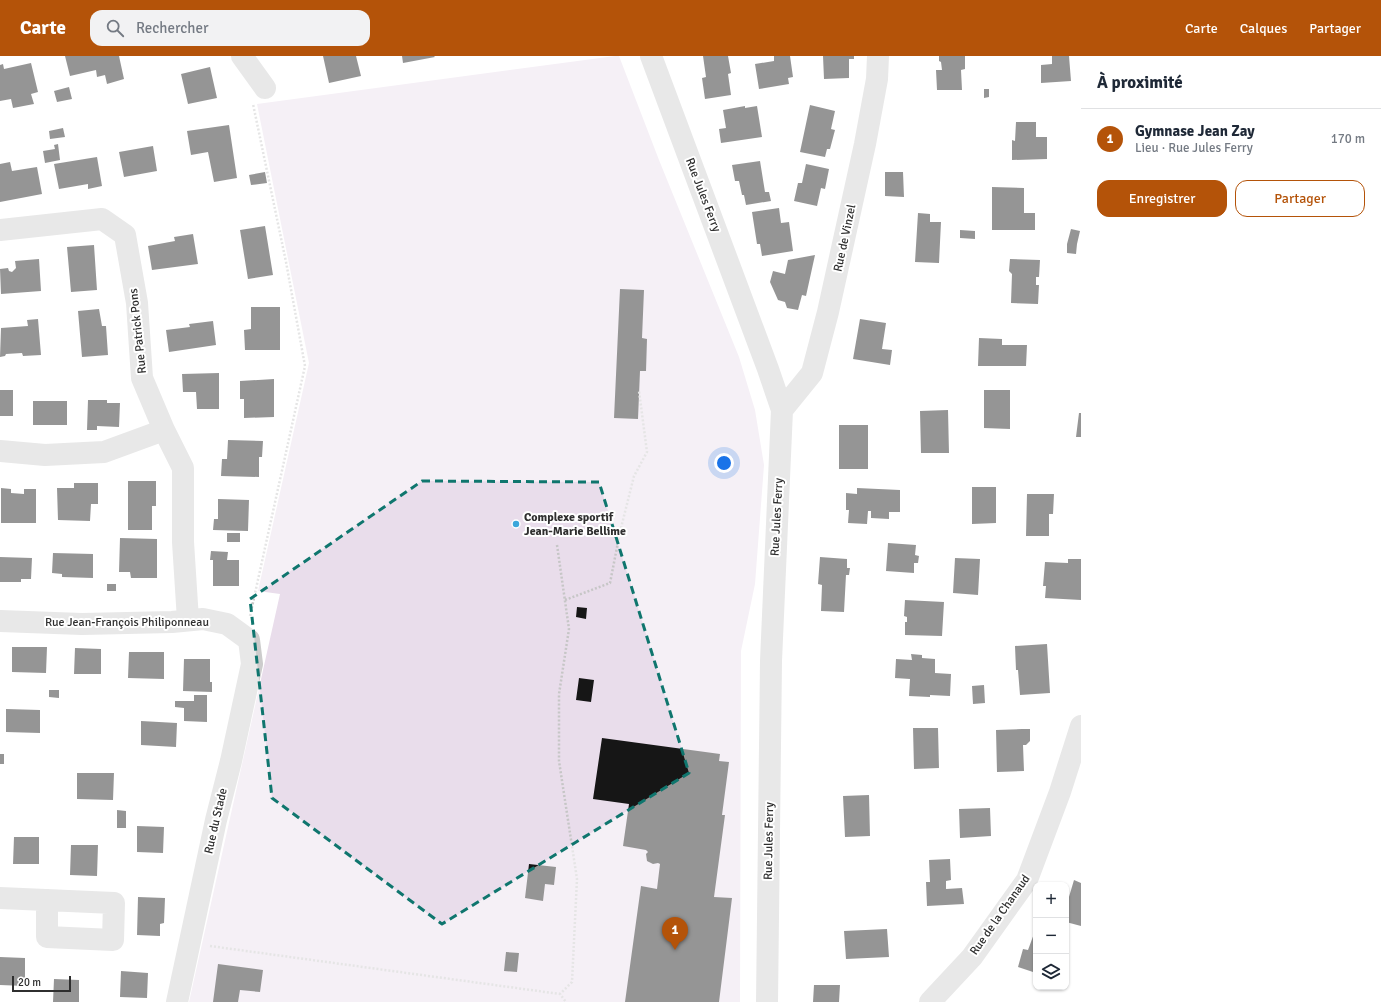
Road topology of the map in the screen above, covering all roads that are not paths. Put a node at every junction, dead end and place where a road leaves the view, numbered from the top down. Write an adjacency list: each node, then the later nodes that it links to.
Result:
1 (242, 56): 4 (street)
2 (651, 56): 6 (street, Rue Jules Ferry)
3 (878, 56): 6 (street, Rue de Vinzel)
4 (265, 88)
5 (0, 230): 7 (street, Rue Patrick Pons)
6 (782, 410): 16 (street, Rue Jules Ferry)
7 (164, 430): 8 (street); 9 (street, Rue Patrick Pons)
8 (0, 451)
9 (188, 620): 10 (street, Rue Jean-François Philiponneau); 11 (street, Rue Jean-François Philiponneau)
10 (0, 621)
11 (247, 639): 15 (street, Rue du Stade)
12 (1081, 726): 17 (street, Rue de la Chanaud)
13 (0, 898): 14 (street)
14 (47, 900)
15 (177, 1002)
16 (767, 1002)
17 (930, 1002)

